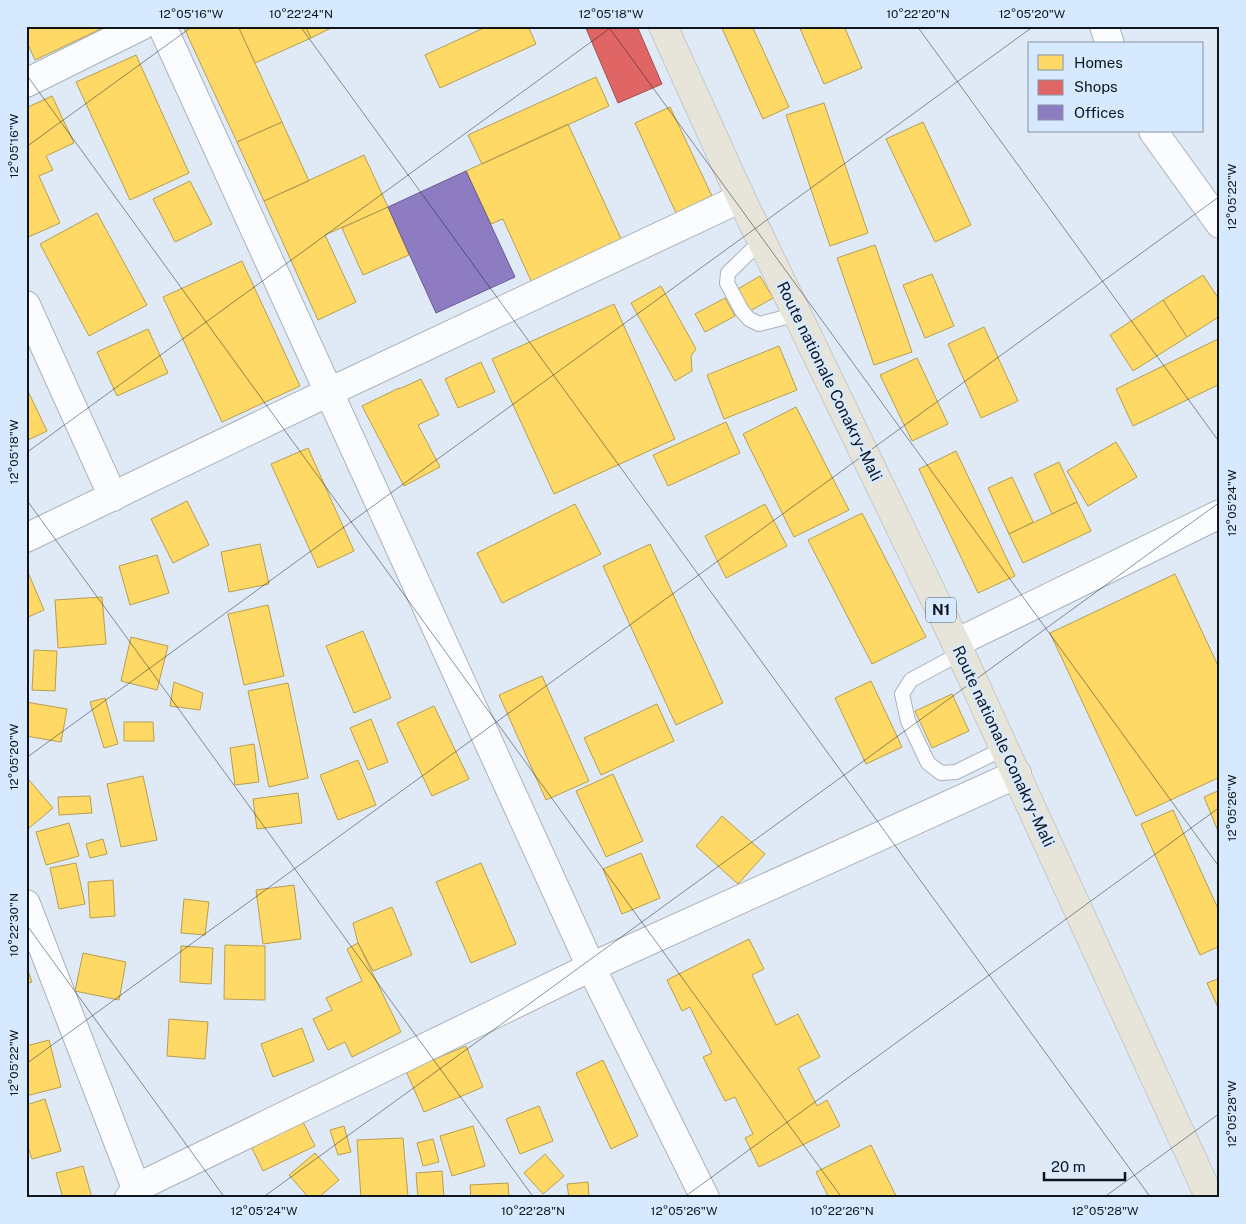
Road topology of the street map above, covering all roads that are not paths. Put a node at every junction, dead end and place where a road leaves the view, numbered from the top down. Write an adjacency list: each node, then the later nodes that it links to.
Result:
1 (141, 26): 6 (street)
2 (162, 26): 13 (street)
3 (663, 26): 8 (highway, Route nationale Conakry-Mali / N1)
4 (1104, 26): 5 (street)
5 (1109, 42)
6 (26, 83)
7 (1154, 132): 9 (street)
8 (741, 198): 10 (highway, Route nationale Conakry-Mali / N1); 13 (street)
9 (1220, 224)
10 (762, 240): 12 (highway, Route nationale Conakry-Mali / N1); 12 (lane)
11 (26, 305): 14 (street)
12 (798, 314): 17 (highway, Route nationale Conakry-Mali / N1)
13 (329, 392): 14 (street); 21 (street)
14 (113, 497): 16 (street)
15 (1220, 514): 17 (street)
16 (26, 538)
17 (959, 648): 18 (highway, Route nationale Conakry-Mali / N1); 18 (lane)
18 (1005, 748): 19 (highway, Route nationale Conakry-Mali / N1)
19 (1016, 774): 21 (street); 24 (highway, Route nationale Conakry-Mali / N1)
20 (26, 904): 22 (street)
21 (591, 967): 22 (street); 23 (street)
22 (132, 1193)
23 (705, 1198)
24 (1210, 1198)

